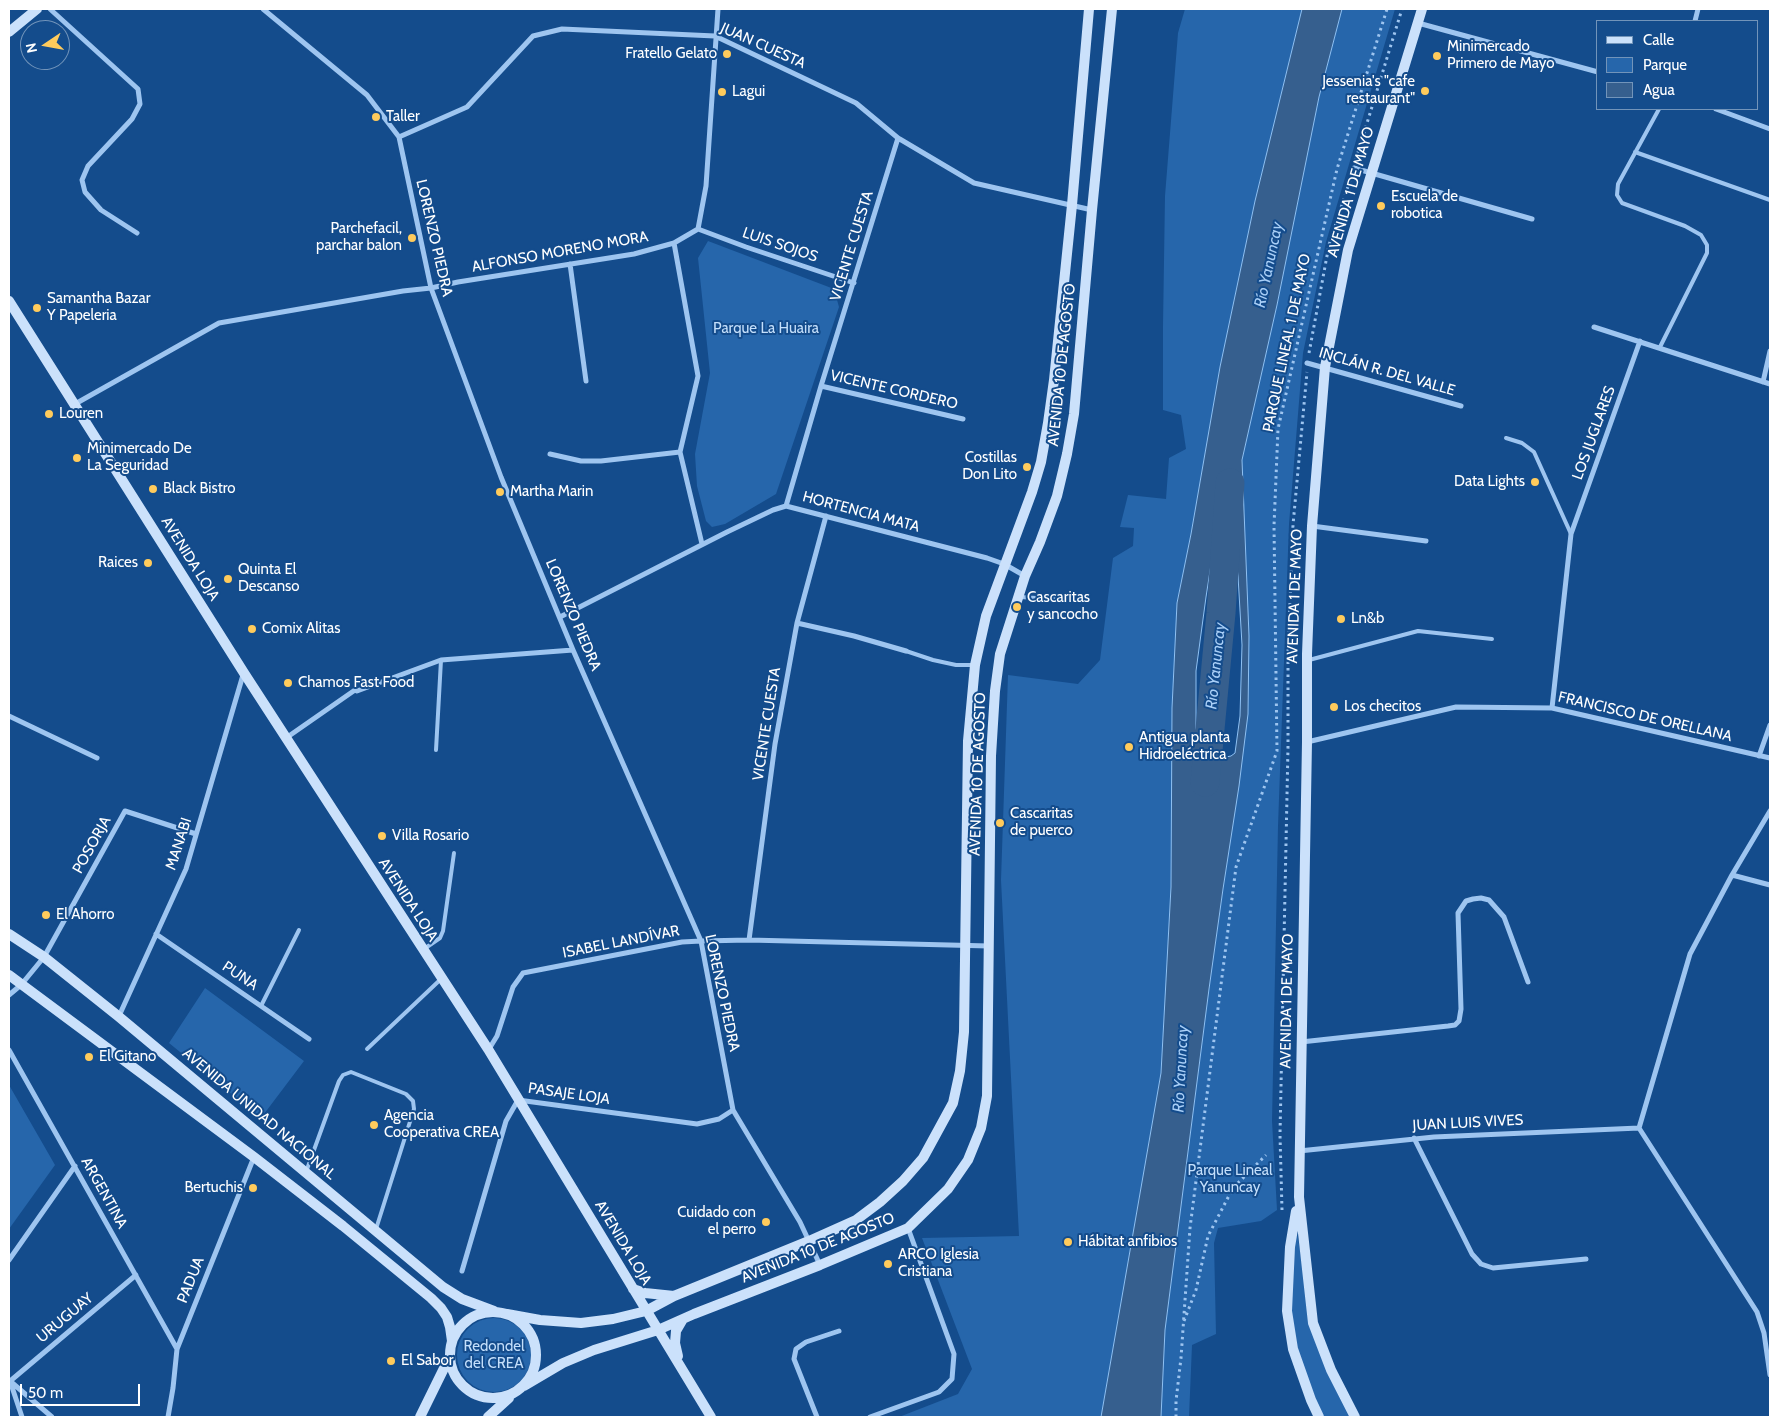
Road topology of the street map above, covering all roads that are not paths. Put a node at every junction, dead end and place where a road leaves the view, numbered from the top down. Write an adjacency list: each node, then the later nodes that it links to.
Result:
1 (36, 9): 9 (main road)
2 (50, 9): 25 (street)
3 (263, 9): 15 (street, LORENZO PIEDRA)
4 (718, 9): 10 (street)
5 (1089, 9): 21 (main road, AVENIDA 10 DE AGOSTO)
6 (1112, 9): 22 (main road, AVENIDA 10 DE AGOSTO)
7 (1422, 9): 8 (main road, AVENIDA 1 DE MAYO)
8 (1418, 23): 11 (street); 19 (main road, AVENIDA 1 DE MAYO)
9 (9, 32)
10 (715, 36): 15 (street, JUAN CUESTA); 16 (street, JUAN CUESTA); 24 (street)
11 (1596, 71)
12 (1659, 110): 17 (lane)
13 (1719, 110): 14 (street)
14 (1770, 129)
15 (399, 137): 29 (street, LORENZO PIEDRA)
16 (898, 138): 21 (street, JUAN CUESTA); 28 (street, VICENTE CUESTA)
17 (1635, 152): 20 (lane); 33 (lane)
18 (1354, 168): 19 (street)
19 (1372, 173): 23 (street); 36 (main road, AVENIDA 1 DE MAYO)
20 (1770, 200)
21 (1072, 205): 22 (street, JUAN CUESTA); 53 (main road, AVENIDA 10 DE AGOSTO)
22 (1092, 210): 54 (main road, AVENIDA 10 DE AGOSTO)
23 (1532, 218)
24 (698, 229): 26 (street, ALFONSO MORENO MORA); 28 (street, LUIS SOJOS)
25 (137, 233)
26 (674, 243): 27 (street, ALFONSO MORENO MORA); 45 (street)
27 (570, 264): 29 (street, ALFONSO MORENO MORA); 37 (street)
28 (854, 284): 40 (street, VICENTE CUESTA)
29 (431, 288): 41 (street, ALFONSO MORENO MORA); 57 (street, LORENZO PIEDRA)
30 (9, 301): 41 (main road, AVENIDA LOJA)
31 (1594, 327): 32 (street)
32 (1640, 341): 33 (street); 50 (street, LOS JUGLARES)
33 (1660, 347): 38 (street)
34 (1770, 351): 38 (street)
35 (1307, 363): 36 (street, INCLÁN R. DEL VALLE)
36 (1325, 367): 42 (street, INCLÁN R. DEL VALLE); 49 (main road, AVENIDA 1 DE MAYO)
37 (586, 381)
38 (1762, 382): 39 (street)
39 (1770, 384)
40 (820, 386): 43 (street, VICENTE CORDERO); 47 (street, VICENTE CUESTA)
41 (75, 404): 65 (main road, AVENIDA LOJA)
42 (1461, 406)
43 (963, 419)
44 (1506, 438): 50 (lane, LOS JUGLARES)
45 (680, 452): 46 (street); 52 (street)
46 (550, 454)
47 (786, 506): 48 (street, HORTENCIA MATA); 52 (street, HORTENCIA MATA)
48 (826, 516): 53 (street, HORTENCIA MATA); 58 (street, VICENTE CUESTA)
49 (1312, 526): 51 (street); 63 (main road, AVENIDA 1 DE MAYO)
50 (1571, 534): 66 (street, LOS JUGLARES)
51 (1426, 541)
52 (702, 544): 57 (street, HORTENCIA MATA)
53 (1004, 564): 54 (street, HORTENCIA MATA); 64 (main road, AVENIDA 10 DE AGOSTO)
54 (1025, 576): 55 (main road, AVENIDA 10 DE AGOSTO)
55 (1018, 597): 56 (lane); 86 (main road, AVENIDA 10 DE AGOSTO)
56 (1084, 601)
57 (560, 617): 60 (street, LORENZO PIEDRA)
58 (797, 623): 61 (street); 83 (street, VICENTE CUESTA)
59 (1492, 639): 63 (lane)
60 (573, 650): 62 (street); 84 (street, LORENZO PIEDRA)
61 (906, 651): 64 (lane)
62 (441, 660): 69 (street); 71 (lane)
63 (1307, 661): 70 (main road, AVENIDA 1 DE MAYO)
64 (975, 665): 85 (main road, AVENIDA 10 DE AGOSTO)
65 (244, 673): 69 (main road, AVENIDA LOJA); 76 (street, MANABI)
66 (1552, 708): 70 (street, FRANCISCO DE ORELLANA); 72 (street, FRANCISCO DE ORELLANA)
67 (9, 716): 73 (street)
68 (1770, 725): 72 (street)
69 (286, 738): 87 (main road, AVENIDA LOJA)
70 (1307, 742): 97 (main road, AVENIDA 1 DE MAYO)
71 (436, 750)
72 (1759, 756): 74 (street, FRANCISCO DE ORELLANA)
73 (97, 758)
74 (1770, 758)
75 (1770, 810): 78 (street)
76 (196, 834): 82 (street, MANABI); 88 (street, POSORJA)
77 (454, 854): 87 (lane)
78 (1732, 875): 79 (street); 103 (street)
79 (1770, 885)
80 (299, 930): 94 (lane)
81 (9, 934): 88 (main road, AVENIDA UNIDAD NACIONAL)
82 (156, 934): 94 (street, PUNA); 95 (street, MANABI)
83 (750, 940): 84 (street, ISABEL LANDÍVAR); 85 (street, ISABEL LANDÍVAR)
84 (701, 941): 99 (street, ISABEL LANDÍVAR); 102 (street, LORENZO PIEDRA)
85 (966, 946): 86 (street, ISABEL LANDÍVAR); 114 (main road, AVENIDA 10 DE AGOSTO)
86 (989, 946): 112 (main road, AVENIDA 10 DE AGOSTO)
87 (423, 950): 90 (main road, AVENIDA LOJA)
88 (44, 957): 92 (street); 95 (main road, AVENIDA UNIDAD NACIONAL)
89 (9, 975): 92 (main road)
90 (441, 979): 98 (lane); 99 (main road, AVENIDA LOJA)
91 (1528, 982): 97 (street)
92 (21, 985): 93 (street); 106 (main road)
93 (9, 995)
94 (261, 1006): 96 (street, PUNA)
95 (118, 1016): 108 (main road, AVENIDA UNIDAD NACIONAL)
96 (309, 1039)
97 (1301, 1042): 105 (main road, AVENIDA 1 DE MAYO)
98 (367, 1049)
99 (488, 1049): 101 (main road, AVENIDA LOJA)
100 (9, 1052): 107 (street, ARGENTINA)
101 (518, 1100): 102 (street, PASAJE LOJA); 118 (street, PASAJE LOJA); 120 (main road, AVENIDA LOJA)
102 (733, 1110): 114 (street, LORENZO PIEDRA)
103 (1639, 1128): 104 (street, JUAN LUIS VIVES); 131 (street)
104 (1414, 1138): 105 (street, JUAN LUIS VIVES); 115 (street)
105 (1298, 1151): 109 (main road, AVENIDA 1 DE MAYO)
106 (254, 1157): 111 (main road); 129 (street, PADUA)
107 (75, 1166): 116 (street); 119 (street, ARGENTINA)
108 (306, 1173): 110 (main road, AVENIDA UNIDAD NACIONAL); 113 (lane)
109 (1299, 1197): 145 (main road, AVENIDA 1 DE MAYO); 146 (main road, AVENIDA 1 DE MAYO)
110 (343, 1203): 111 (main road); 113 (main road, AVENIDA UNIDAD NACIONAL)
111 (332, 1217): 128 (main road)
112 (908, 1228): 117 (main road, AVENIDA 10 DE AGOSTO); 144 (street)
113 (376, 1231): 122 (main road, AVENIDA UNIDAD NACIONAL)
114 (809, 1241): 117 (street, LORENZO PIEDRA); 121 (main road, AVENIDA 10 DE AGOSTO)
115 (1586, 1259)
116 (9, 1260)
117 (820, 1265): 125 (main road, AVENIDA 10 DE AGOSTO)
118 (462, 1271)
119 (136, 1275): 129 (street, ARGENTINA); 134 (street, URUGUAY)
120 (633, 1289): 121 (main road); 123 (main road, AVENIDA LOJA)
121 (674, 1296): 123 (main road, AVENIDA 10 DE AGOSTO)
122 (494, 1311): 124 (main road); 128 (main road)
123 (646, 1311): 124 (main road, AVENIDA 10 DE AGOSTO); 126 (main road, AVENIDA LOJA)
124 (507, 1314): 135 (main road)
125 (683, 1319): 126 (main road, AVENIDA 10 DE AGOSTO); 132 (main road)
126 (658, 1330): 132 (main road, AVENIDA LOJA); 135 (main road, AVENIDA 10 DE AGOSTO)
127 (839, 1331): 143 (street)
128 (452, 1341): 130 (main road)
129 (177, 1349): 139 (street, PADUA)
130 (450, 1356): 136 (main road); 140 (main road)
131 (1769, 1356): 133 (street)
132 (679, 1363): 142 (main road, AVENIDA LOJA)
133 (1770, 1375)
134 (10, 1381): 137 (street); 138 (street)
135 (524, 1386): 136 (main road)
136 (512, 1394): 141 (main road)
137 (22, 1417)
138 (52, 1417)
139 (168, 1417)
140 (420, 1417)
141 (488, 1417)
142 (712, 1417)
143 (817, 1417)
144 (870, 1417)
145 (1319, 1417)
146 (1355, 1417)

